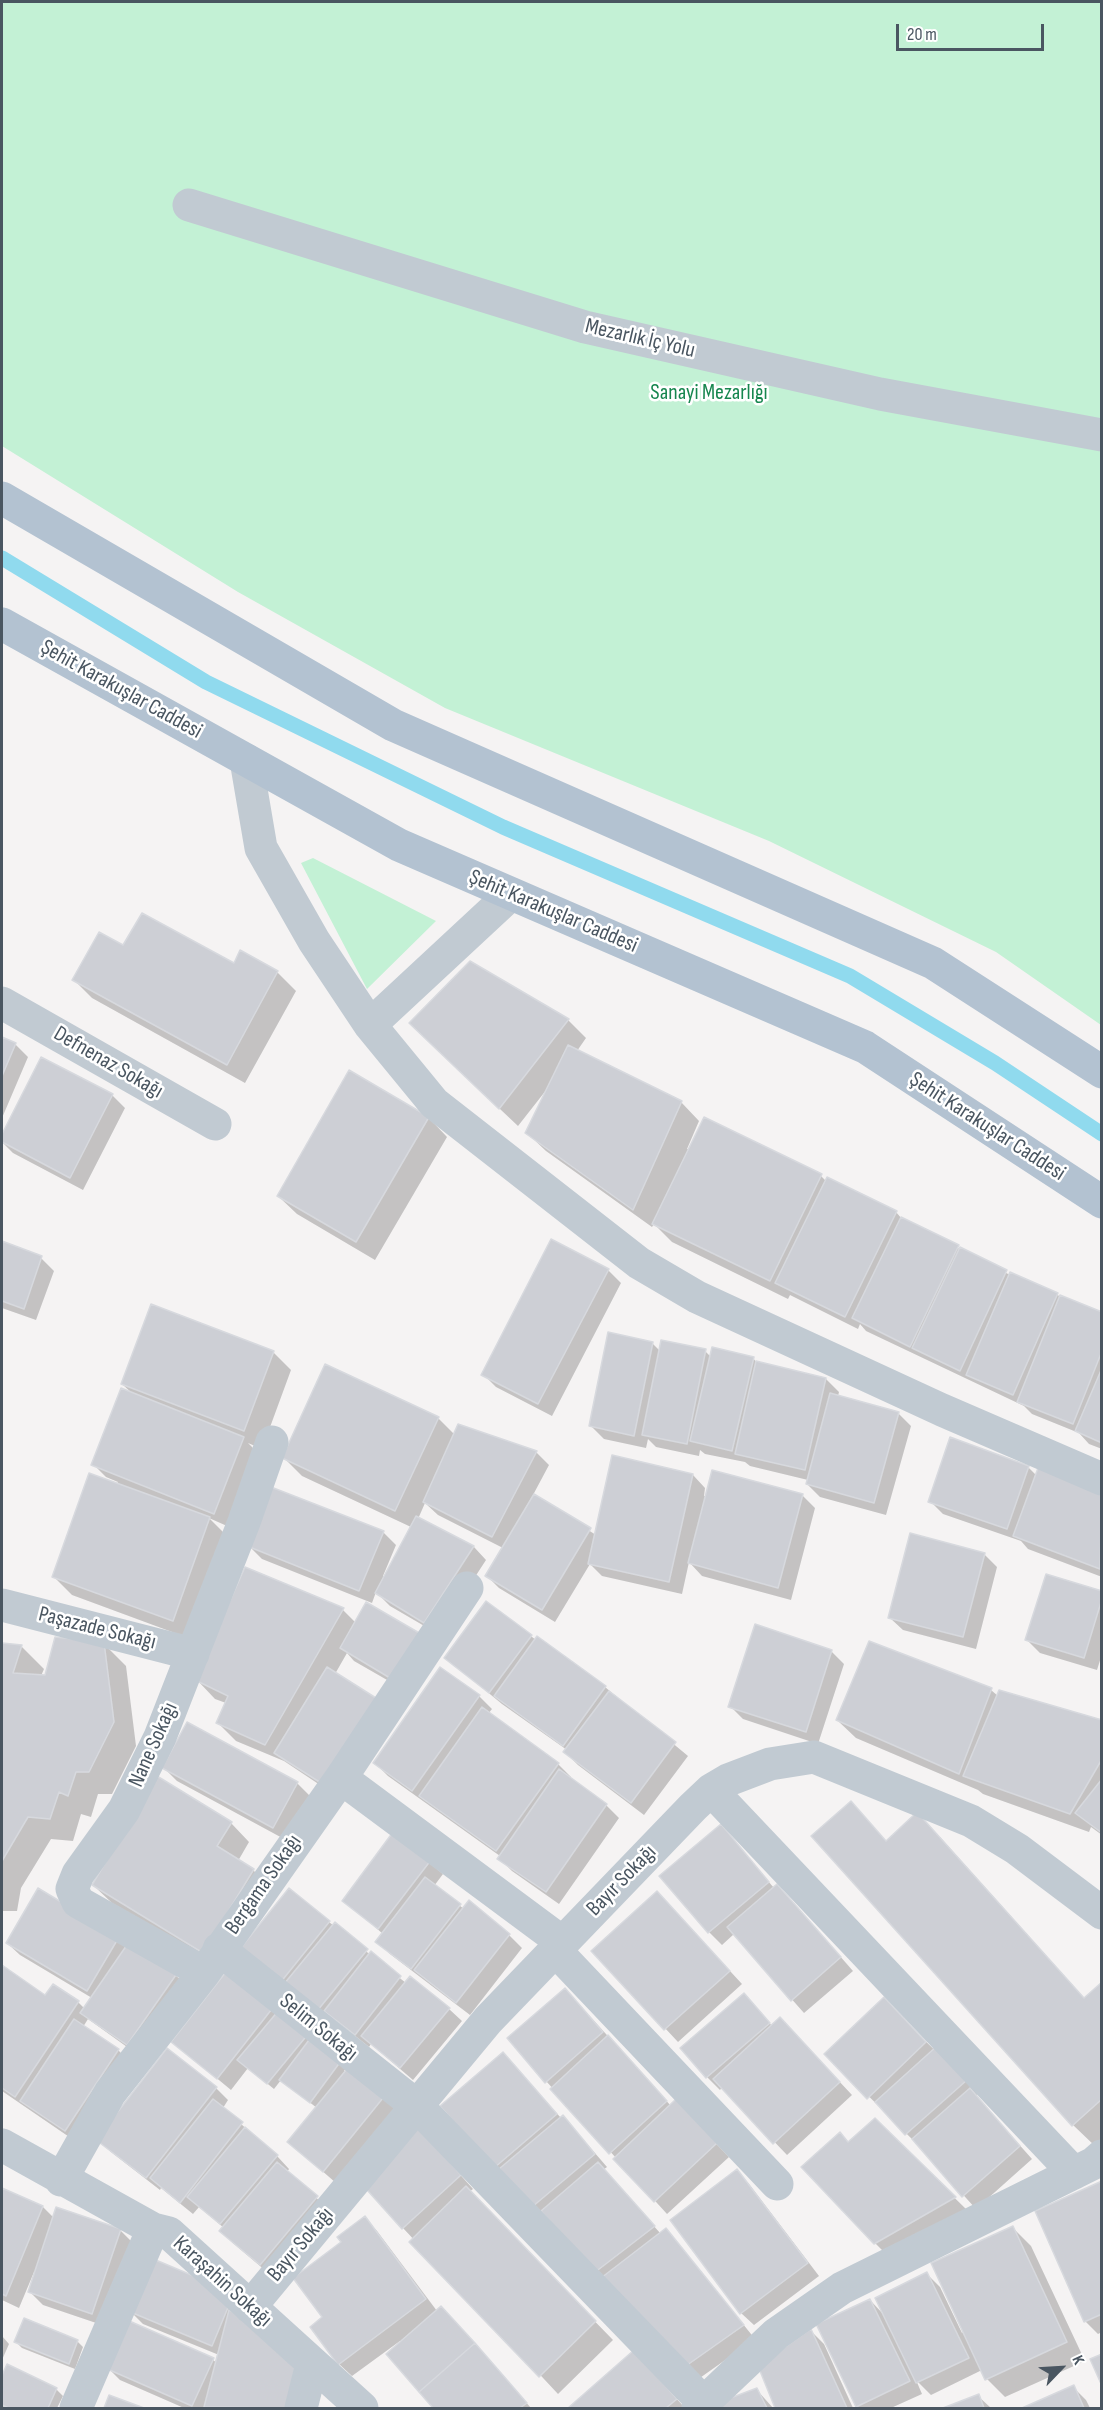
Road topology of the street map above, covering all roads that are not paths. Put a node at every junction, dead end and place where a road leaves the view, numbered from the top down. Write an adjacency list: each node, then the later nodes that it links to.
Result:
1 (189, 205): 2 (street, Mezarlık İç Yolu)
2 (1101, 435)
3 (2, 498): 9 (main road)
4 (2, 624): 5 (main road, Şehit Karakuşlar Caddesi)
5 (246, 760): 6 (main road, Şehit Karakuşlar Caddesi); 8 (street)
6 (512, 894): 8 (street); 11 (main road, Şehit Karakuşlar Caddesi)
7 (2, 1003): 10 (street, Defnenaz Sokağı)
8 (370, 1025): 13 (street)
9 (1101, 1072)
10 (215, 1124)
11 (1101, 1202)
12 (272, 1442): 16 (street, Nane Sokağı)
13 (1101, 1479)
14 (467, 1588): 17 (street, Bergama Sokağı)
15 (2, 1605): 16 (street, Paşazade Sokağı)
16 (193, 1654): 21 (street, Nane Sokağı)
17 (341, 1778): 20 (street); 21 (street, Bergama Sokağı)
18 (711, 1790): 19 (street, Bayır Sokağı); 20 (street, Bayır Sokağı); 25 (street)
19 (1101, 1913)
20 (559, 1946): 22 (street, Bayır Sokağı); 27 (street)
21 (211, 1961): 22 (street, Selim Sokağı); 26 (street, Bergama Sokağı)
22 (417, 2106): 29 (street, Bayır Sokağı); 31 (street, Selim Sokağı)
23 (2, 2145): 26 (street, Karaşahin Sokağı)
24 (1101, 2156): 25 (street)
25 (1074, 2173): 31 (street)
26 (61, 2180): 28 (street, Karaşahin Sokağı)
27 (777, 2184)
28 (153, 2229): 29 (street, Karaşahin Sokağı); 32 (street)
29 (250, 2307): 30 (street, Karaşahin Sokağı)
30 (312, 2364): 33 (street); 34 (street, Karaşahin Sokağı)
31 (701, 2406)
32 (76, 2409)
33 (301, 2409)
34 (362, 2409)

